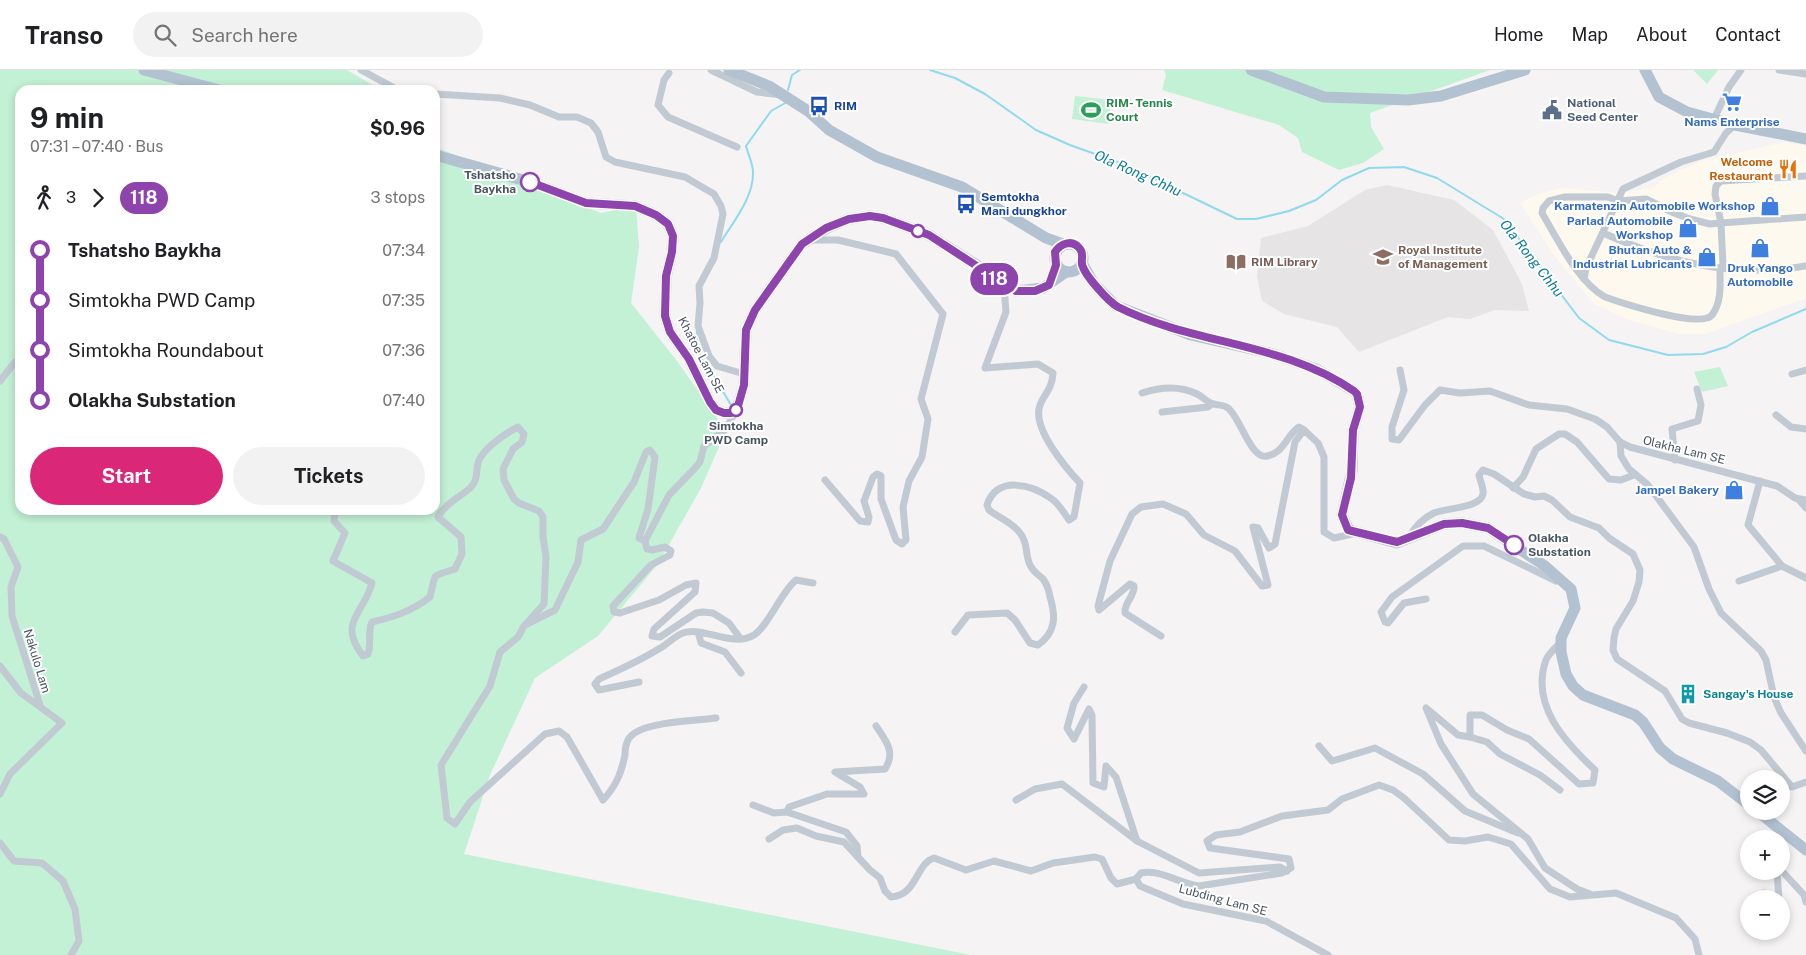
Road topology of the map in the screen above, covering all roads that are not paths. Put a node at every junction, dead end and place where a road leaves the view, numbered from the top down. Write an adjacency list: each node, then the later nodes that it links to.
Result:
1 (144, 70): 12 (main road)
2 (361, 70): 13 (street)
3 (711, 70): 15 (street)
4 (729, 70): 15 (main road)
5 (1251, 70): 6 (main road)
6 (1524, 70)
7 (1740, 70): 16 (street)
8 (1779, 70): 11 (street)
9 (669, 71): 19 (street)
10 (1649, 73): 16 (main road)
11 (1806, 74)
12 (200, 85)
13 (389, 85)
14 (440, 94): 38 (street)
15 (782, 95): 27 (main road)
16 (1714, 119): 17 (main road)
17 (1736, 125): 18 (main road); 22 (street)
18 (1806, 139)
19 (737, 147)
20 (440, 156): 44 (main road, Khatoe Lam SE)
21 (1806, 176): 24 (street)
22 (1618, 201): 24 (street); 25 (street); 32 (street)
23 (1806, 217): 24 (street)
24 (1721, 223): 31 (street)
25 (1603, 233): 31 (street); 32 (street)
26 (802, 244): 34 (main road, Khatoe Lam SE); 38 (main road, Khatoe Lam SE); 52 (street)
27 (1059, 248): 28 (main road); 30 (main road)
28 (1056, 265): 30 (main road); 33 (main road)
29 (1806, 266): 31 (street)
30 (1075, 268): 33 (main road, Khatoe Lam SE); 60 (main road)
31 (1720, 270): 32 (street)
32 (1584, 279)
33 (1052, 281): 34 (main road, Khatoe Lam SE)
34 (1004, 286): 71 (street)
35 (15, 362): 40 (street)
36 (1400, 370): 49 (street, Olakha Lam SE)
37 (1806, 370): 39 (street)
38 (744, 374): 44 (main road, Khatoe Lam SE)
39 (1792, 374)
40 (0, 381)
41 (1697, 389): 50 (street)
42 (1142, 393): 43 (street)
43 (1212, 404): 45 (street); 48 (street)
44 (736, 410): 63 (street)
45 (1162, 412)
46 (1776, 415): 47 (street)
47 (1806, 429)
48 (1304, 430): 60 (street); 73 (street)
49 (1620, 442): 50 (street, Olakha Lam SE); 51 (street)
50 (1675, 460): 53 (street, Olakha Lam SE)
51 (1634, 474): 54 (street); 85 (street)
52 (825, 480)
53 (1760, 482): 55 (street, Olakha Lam SE); 64 (street)
54 (1513, 488): 62 (street); 86 (street)
55 (1803, 500): 56 (street, Olakha Lam SE)
56 (1806, 508)
57 (440, 514): 70 (street)
58 (335, 515): 59 (street)
59 (439, 515)
60 (1357, 533): 62 (main road)
61 (0, 537): 80 (street, Nakulo Lam)
62 (1408, 540): 68 (main road)
63 (645, 541): 70 (street); 74 (street)
64 (1782, 566): 65 (street); 66 (street)
65 (1806, 578)
66 (1739, 581)
67 (813, 583): 74 (street)
68 (1566, 585): 69 (street); 75 (main road)
69 (1426, 599)
70 (524, 626): 81 (street)
71 (955, 632)
72 (702, 633): 74 (street); 77 (street); 78 (street)
73 (1161, 636)
74 (740, 638)
75 (1561, 642): 83 (street); 89 (main road)
76 (0, 666): 80 (street)
77 (741, 673)
78 (639, 682)
79 (1084, 688): 96 (street)
80 (40, 706): 88 (street, Nakulo Lam)
81 (716, 718)
82 (876, 726): 92 (street)
83 (1470, 737): 87 (street); 94 (street)
84 (1319, 746): 94 (street)
85 (1806, 751)
86 (1806, 782)
87 (1560, 790)
88 (0, 794)
89 (1740, 798)
90 (1016, 800): 96 (street)
91 (753, 806): 92 (street)
92 (787, 812): 99 (street)
93 (1768, 820): 98 (main road)
94 (1518, 833): 103 (street)
95 (769, 839): 99 (street)
96 (1137, 841): 100 (street)
97 (0, 843): 105 (street)
98 (1806, 850)
99 (858, 857): 101 (street)
100 (1287, 870): 101 (street, Lubding Lam SE); 103 (street)
101 (1136, 879): 106 (street, Lubding Lam SE)
102 (1790, 880): 104 (street)
103 (1593, 895): 107 (street)
104 (1806, 902)
105 (71, 955)
106 (1328, 955)
107 (1699, 955)

